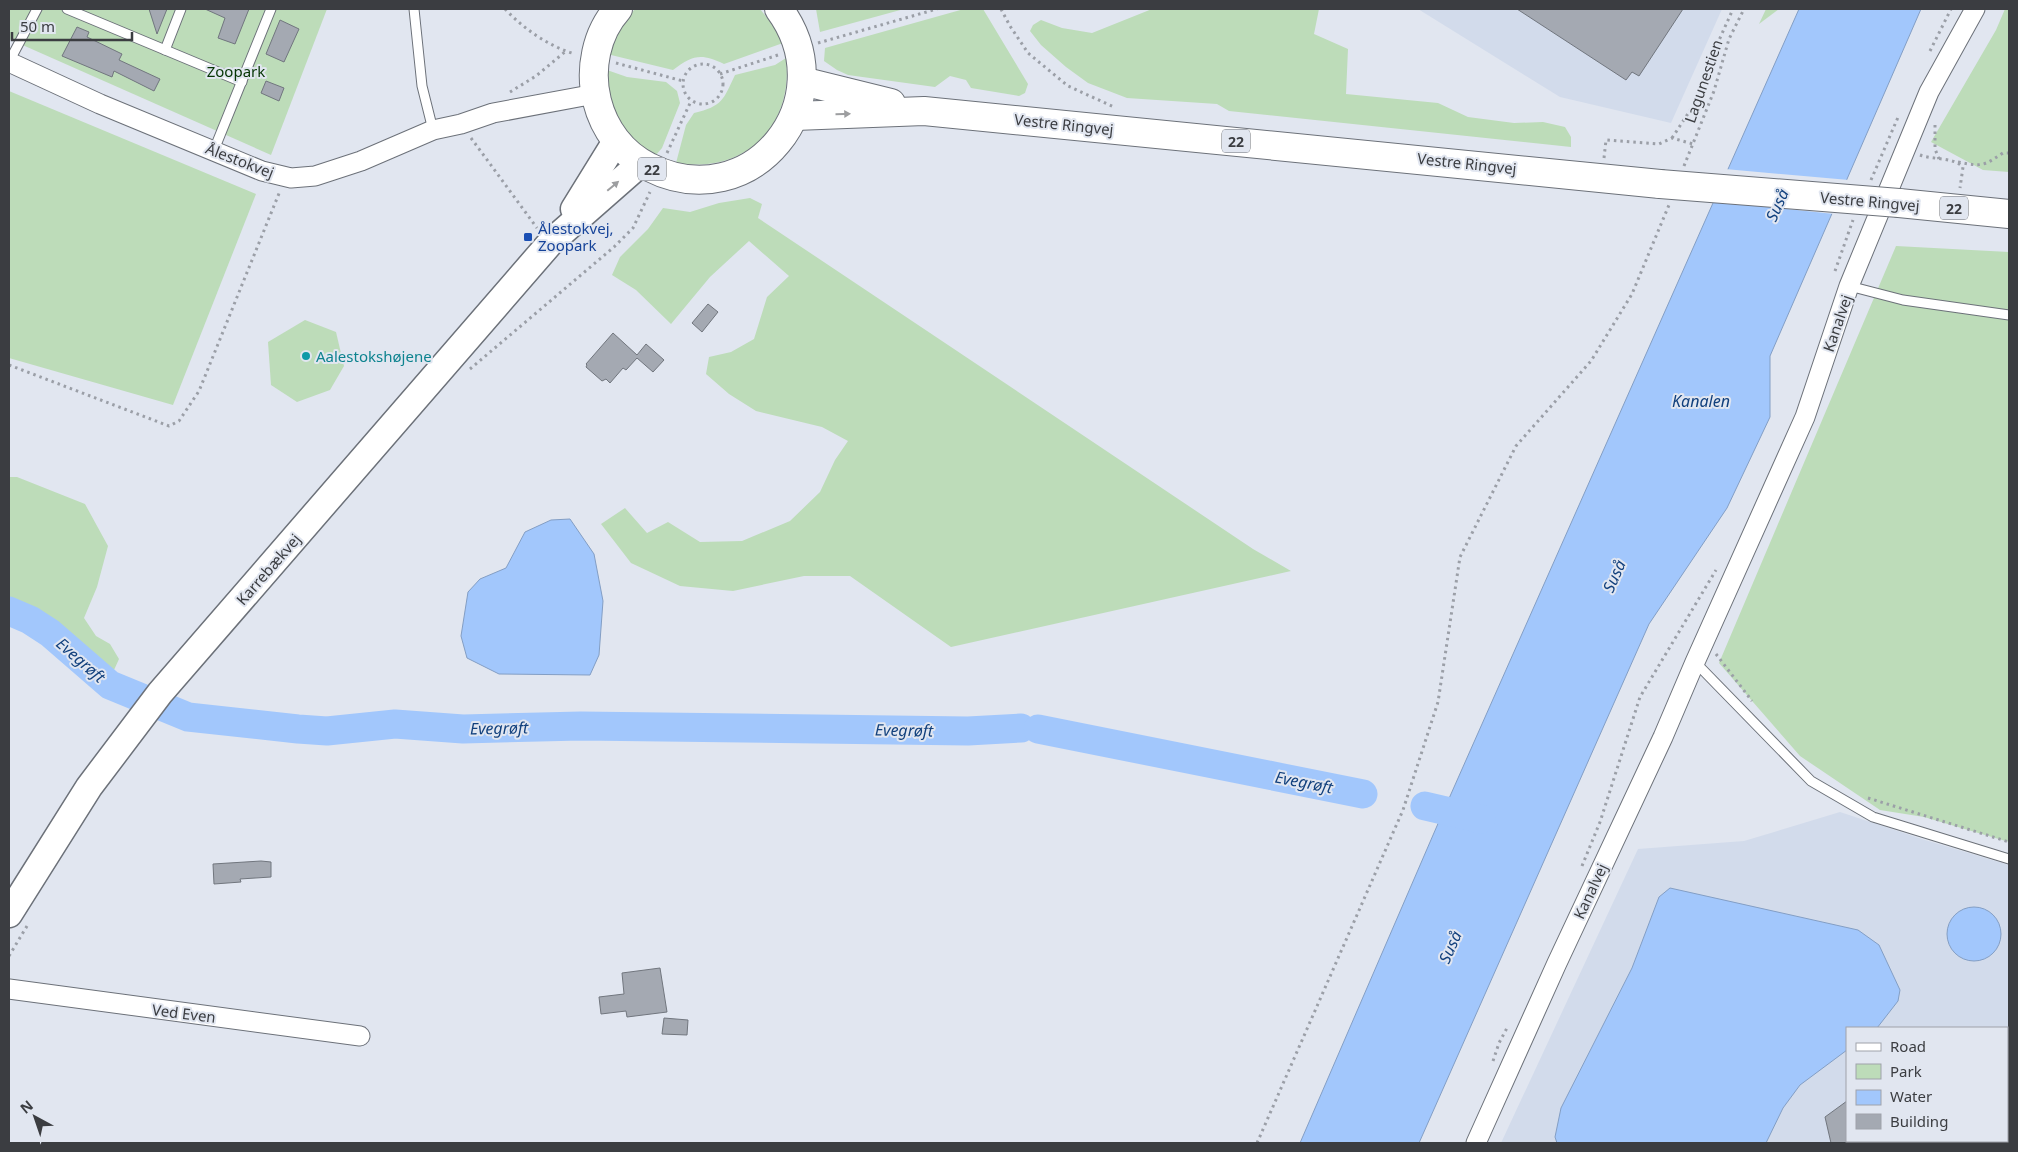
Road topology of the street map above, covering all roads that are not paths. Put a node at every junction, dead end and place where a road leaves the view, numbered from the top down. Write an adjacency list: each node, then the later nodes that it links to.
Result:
1 (37, 9): 11 (lane)
2 (67, 9): 8 (lane)
3 (181, 9): 10 (lane)
4 (271, 9): 13 (lane)
5 (414, 9): 17 (lane)
6 (1975, 9): 23 (street, Kanalvej)
7 (786, 12): 12 (main road, 22)
8 (90, 13): 10 (lane)
9 (605, 14): 14 (main road, 22)
10 (165, 50): 13 (lane)
11 (9, 62): 19 (street, Ålestokvej)
12 (802, 81): 15 (main road, Vestre Ringvej / 22); 16 (main road, 22)
13 (242, 82): 19 (lane)
14 (595, 94): 17 (street, Ålestokvej); 18 (main road, 22)
15 (924, 111): 16 (main road, Vestre Ringvej / 22, one-way to 15); 21 (main road, Vestre Ringvej / 22, bridge)
16 (794, 116): 20 (main road, 22)
17 (433, 130): 19 (street, Ålestokvej)
18 (616, 141): 20 (main road, 22); 22 (main road, Karrebækvej)
19 (214, 150)
20 (641, 164): 22 (main road, Karrebækvej, one-way to 20)
21 (2009, 214)
22 (551, 242): 27 (main road, Karrebækvej)
23 (1841, 282): 24 (lane); 25 (street, Kanalvej)
24 (2009, 315)
25 (1695, 662): 26 (lane); 30 (street, Kanalvej)
26 (2009, 859)
27 (9, 914)
28 (9, 989): 29 (street, Ved Even)
29 (360, 1036)
30 (1476, 1143)

